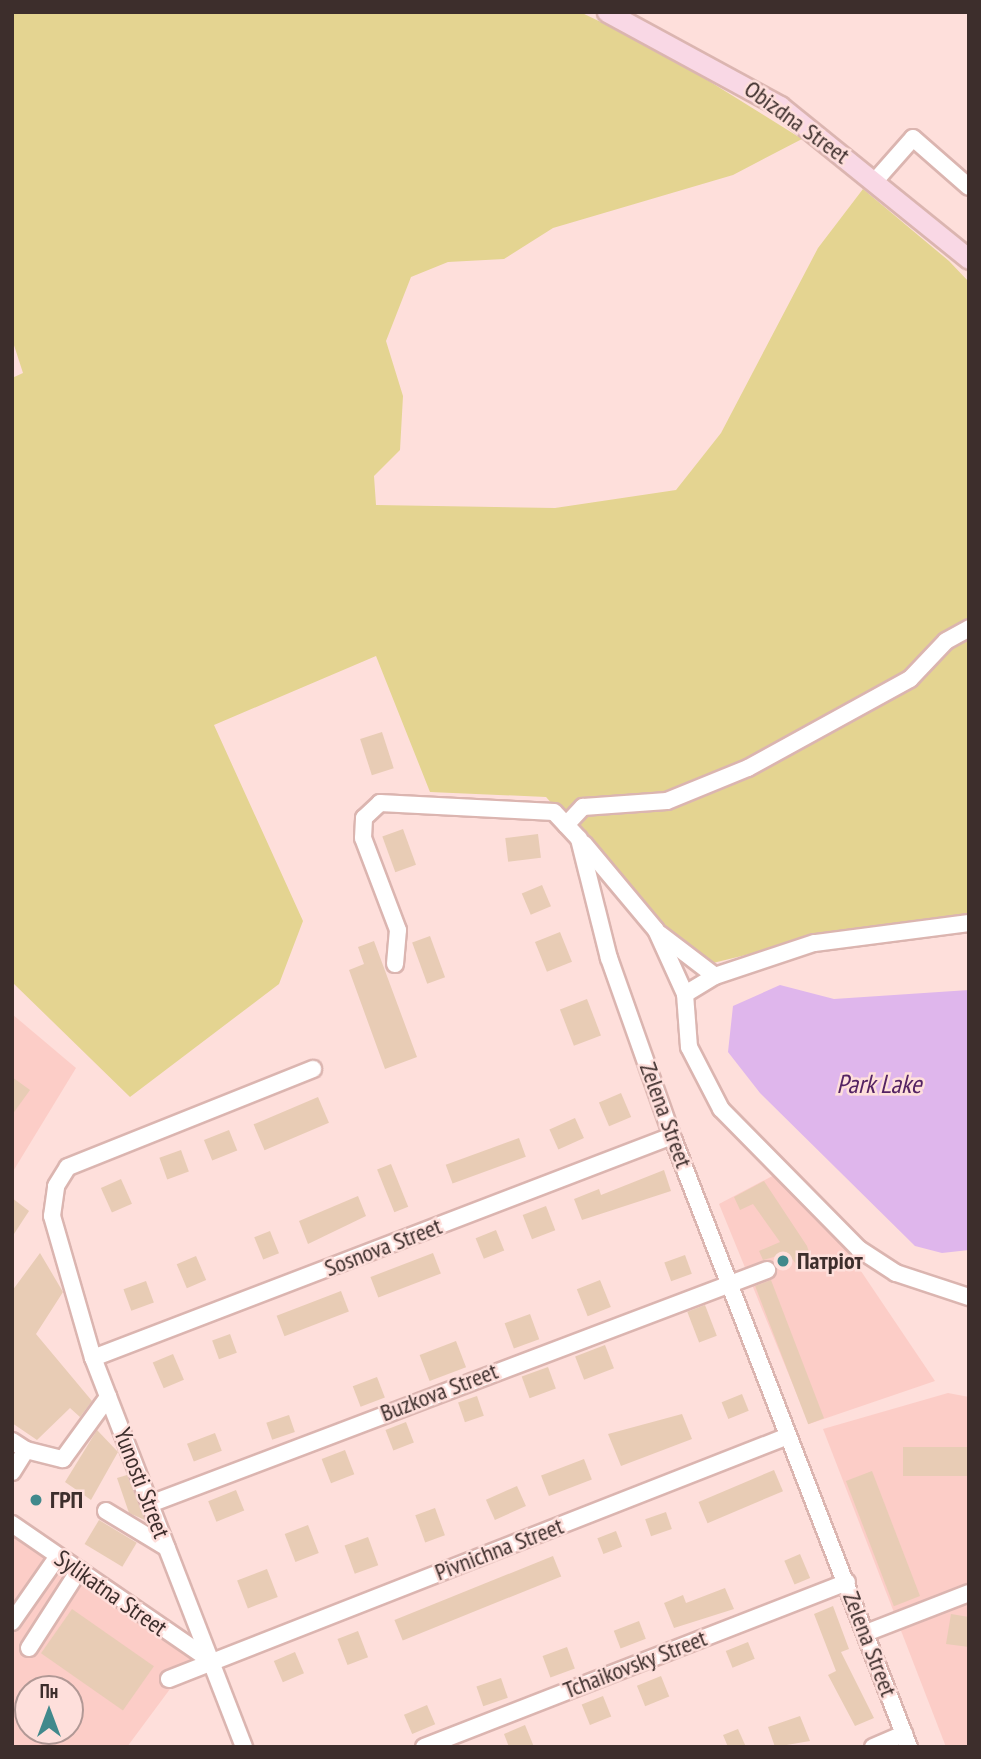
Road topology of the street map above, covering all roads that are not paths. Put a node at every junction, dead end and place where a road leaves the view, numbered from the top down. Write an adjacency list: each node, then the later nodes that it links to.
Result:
1 (607, 12): 2 (main road, Obizdna Street)
2 (875, 181): 3 (street); 4 (main road, Obizdna Street)
3 (969, 187)
4 (969, 259)
5 (969, 628): 6 (street)
6 (566, 825): 7 (street, Zelena Street); 10 (street, Zelena Street)
7 (579, 839): 9 (street); 14 (street, Zelena Street)
8 (969, 923): 11 (street)
9 (656, 930): 11 (street); 12 (street)
10 (395, 964)
11 (716, 976): 12 (street)
12 (685, 994): 17 (street)
13 (313, 1069): 18 (street, Yunosti Street)
14 (673, 1136): 16 (street, Zelena Street); 18 (street, Sosnova Street)
15 (767, 1270): 16 (street, Buzkova Street)
16 (729, 1281): 20 (street, Zelena Street); 24 (street, Buzkova Street)
17 (969, 1297)
18 (93, 1358): 19 (street, Yunosti Street)
19 (108, 1397): 22 (street); 24 (street, Yunosti Street)
20 (788, 1436): 30 (street, Zelena Street); 35 (street, Pivnichna Street)
21 (12, 1441): 22 (street)
22 (26, 1450): 23 (street)
23 (12, 1472)
24 (150, 1504): 27 (street, Yunosti Street)
25 (106, 1511): 27 (street)
26 (12, 1524): 28 (street, Sylikatna Street)
27 (167, 1548): 35 (street, Yunosti Street)
28 (58, 1556): 29 (street, Sylikatna Street); 32 (street)
29 (79, 1570): 34 (street); 35 (street, Sylikatna Street)
30 (847, 1581): 33 (street, Zelena Street); 39 (street, Tchaikovsky Street)
31 (969, 1593): 33 (street)
32 (12, 1622)
33 (866, 1633): 37 (street, Zelena Street)
34 (29, 1648)
35 (211, 1661): 36 (street, Pivnichna Street); 38 (street, Yunosti Street)
36 (169, 1679)
37 (907, 1740): 40 (street)
38 (244, 1747)
39 (424, 1747)
40 (873, 1747)

